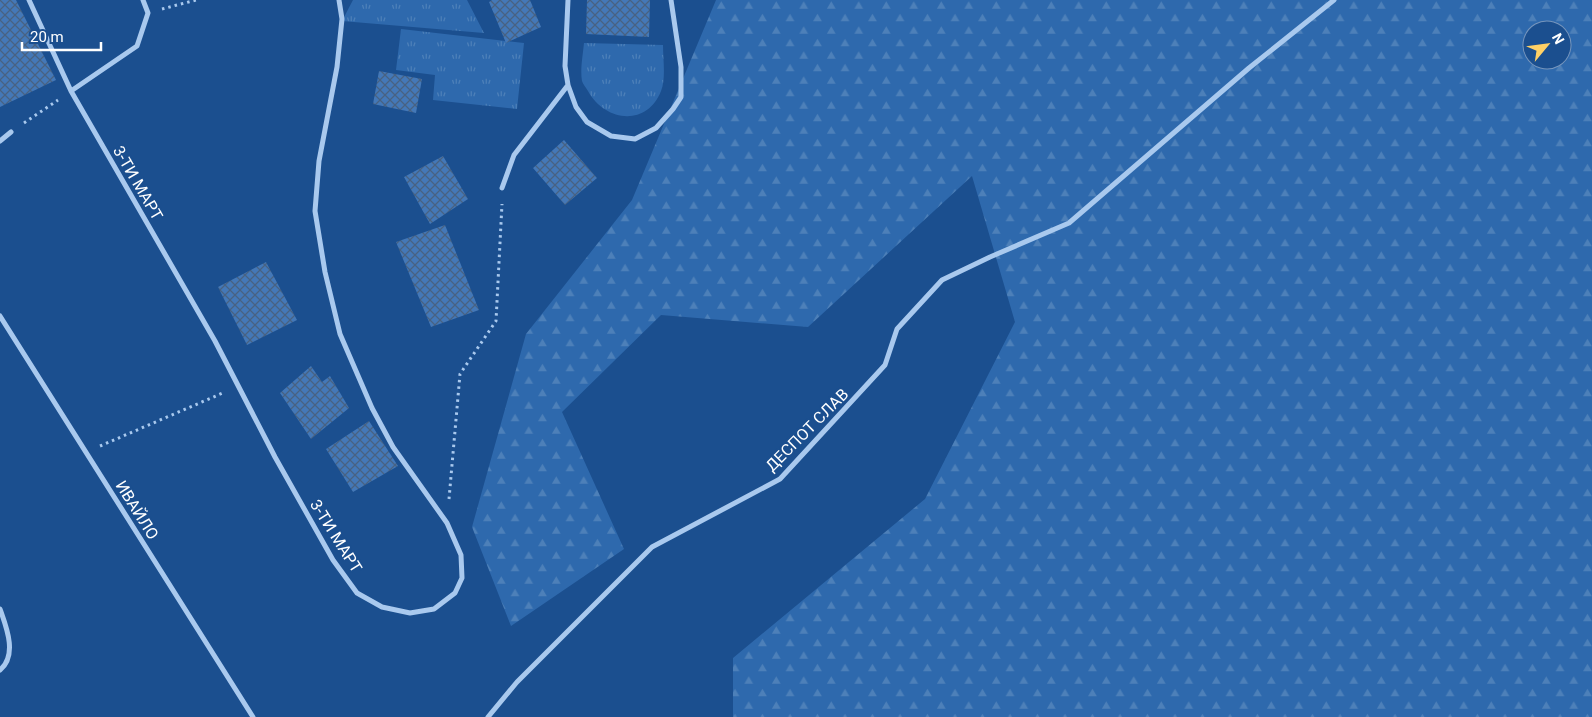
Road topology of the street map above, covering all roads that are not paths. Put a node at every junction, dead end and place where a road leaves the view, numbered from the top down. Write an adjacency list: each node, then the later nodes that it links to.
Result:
1 (29, 0): 8 (street, 3-ТИ МАРТ)
2 (144, 0): 8 (street)
3 (339, 0): 8 (street, 3-ТИ МАРТ)
4 (568, 0): 7 (street)
5 (671, 0): 7 (street)
6 (1334, 0): 16 (street, ДЕСПОТ СЛАВ)
7 (568, 86): 11 (street)
8 (71, 91)
9 (11, 132): 10 (street)
10 (0, 141)
11 (502, 188)
12 (0, 316): 15 (street, ИВАЙЛО)
13 (0, 609): 14 (street)
14 (0, 670)
15 (253, 717)
16 (488, 717)

